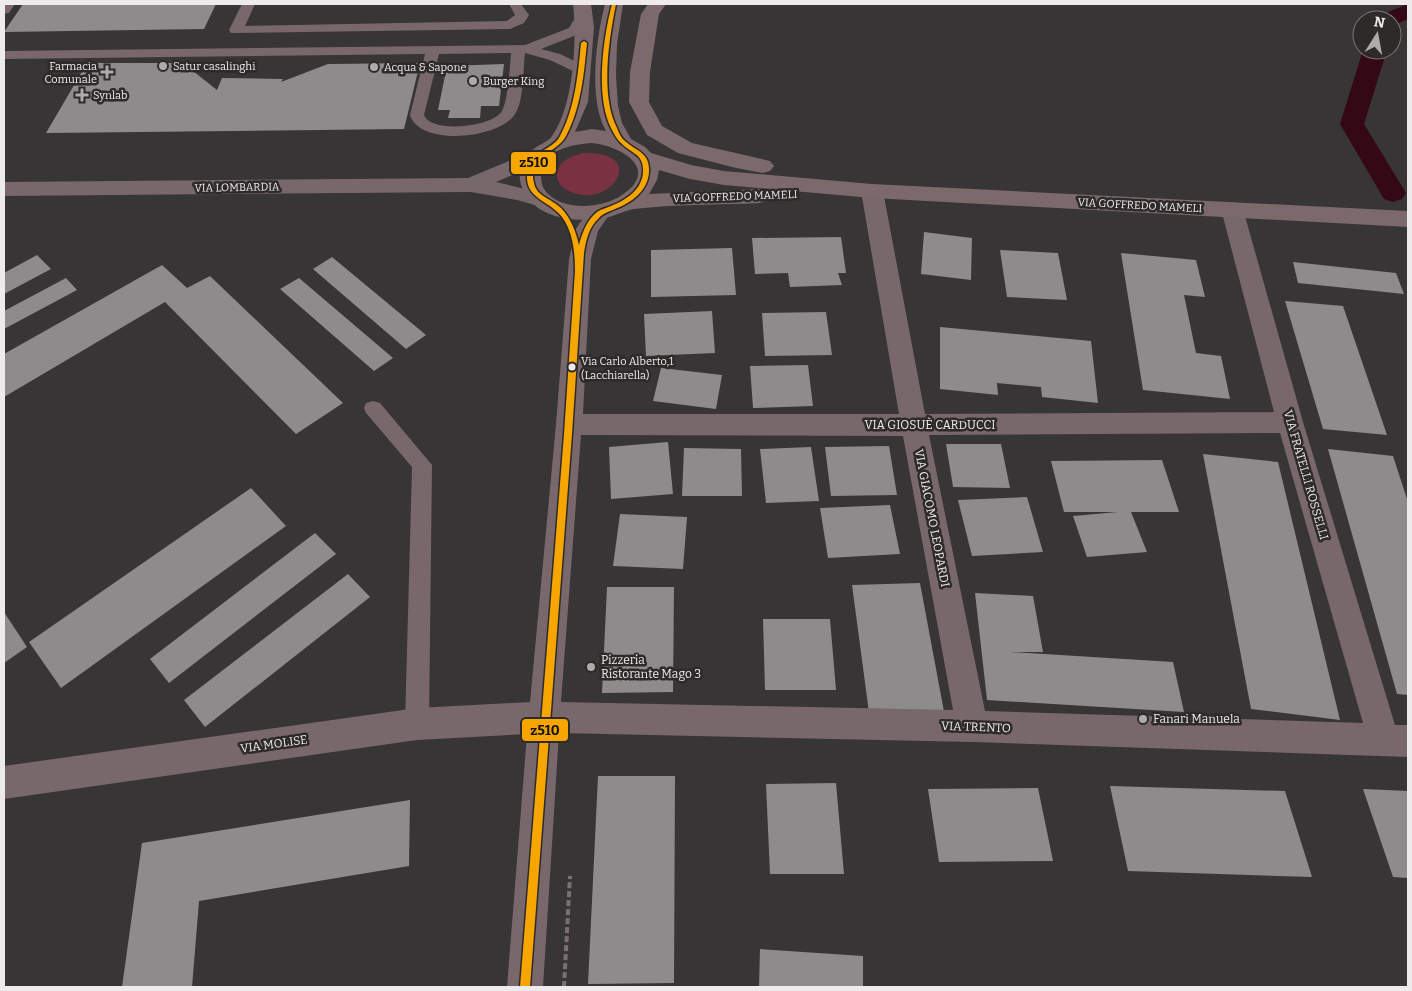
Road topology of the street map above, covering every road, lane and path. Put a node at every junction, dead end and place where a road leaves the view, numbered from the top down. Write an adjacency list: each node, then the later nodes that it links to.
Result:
1 (8, 4): 7 (lane)
2 (248, 4): 9 (lane)
3 (515, 4): 8 (lane)
4 (614, 4): 16 (street)
5 (657, 4): 23 (street)
6 (583, 9): 10 (lane); 15 (street)
7 (4, 10)
8 (396, 27): 9 (lane); 11 (lane)
9 (236, 30): 13 (lane)
10 (523, 49): 12 (lane); 12 (lane); 15 (lane)
11 (391, 50): 12 (lane); 13 (lane)
12 (433, 50)
13 (227, 52): 14 (lane)
14 (4, 55)
15 (582, 70): 17 (street)
16 (622, 141): 17 (street); 19 (street)
17 (560, 142): 18 (street)
18 (538, 156): 20 (street, VIA LOMBARDIA); 25 (street)
19 (643, 158): 22 (street, VIA GOFFREDO MAMELI); 24 (street)
20 (471, 185): 21 (street, VIA LOMBARDIA); 25 (street, VIA LOMBARDIA)
21 (4, 189)
22 (872, 191): 23 (street, VIA GOFFREDO MAMELI); 24 (street, VIA GOFFREDO MAMELI); 33 (street, VIA GIACOMO LEOPARDI)
23 (970, 196): 26 (street, VIA GOFFREDO MAMELI)
24 (627, 202): 27 (street)
25 (551, 205): 27 (street); 29 (street)
26 (1232, 209): 28 (street, VIA GOFFREDO MAMELI); 31 (street, VIA FRATELLI ROSSELLI)
27 (601, 211): 29 (street)
28 (1408, 219)
29 (580, 259): 32 (street)
30 (373, 408): 35 (lane)
31 (1290, 422): 33 (street, VIA GIOSUÈ CARDUCCI); 37 (street, VIA FRATELLI ROSSELLI)
32 (569, 424): 33 (street, VIA GIOSUÈ CARDUCCI); 34 (street)
33 (914, 426): 36 (street, VIA GIACOMO LEOPARDI)
34 (544, 717): 35 (street, VIA MOLISE); 36 (street, VIA TRENTO); 40 (street)
35 (418, 724): 38 (street, VIA MOLISE)
36 (972, 726): 37 (street, VIA TRENTO)
37 (1396, 740)
38 (4, 784)
39 (570, 868): 41 (path)
40 (525, 987)
41 (564, 987)

